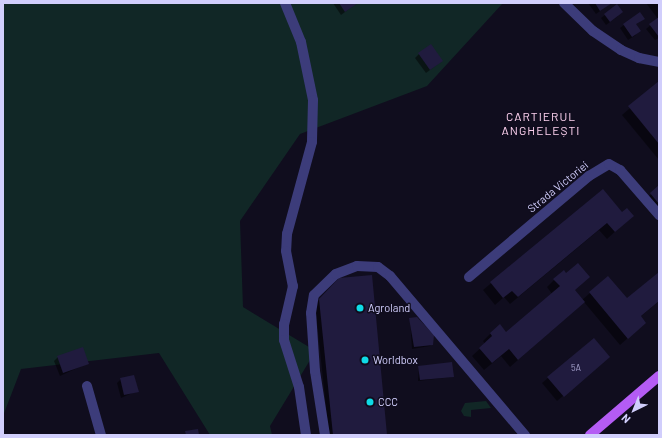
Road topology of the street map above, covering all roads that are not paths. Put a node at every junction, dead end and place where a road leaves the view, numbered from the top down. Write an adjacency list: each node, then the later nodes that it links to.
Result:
1 (286, 3): 9 (street)
2 (564, 3): 3 (street)
3 (659, 62)
4 (659, 215): 5 (street, Strada Victoriei)
5 (469, 277)
6 (659, 376): 12 (main road)
7 (87, 386): 8 (street)
8 (101, 435)
9 (306, 435)
10 (325, 435): 11 (street)
11 (525, 435)
12 (590, 435)

